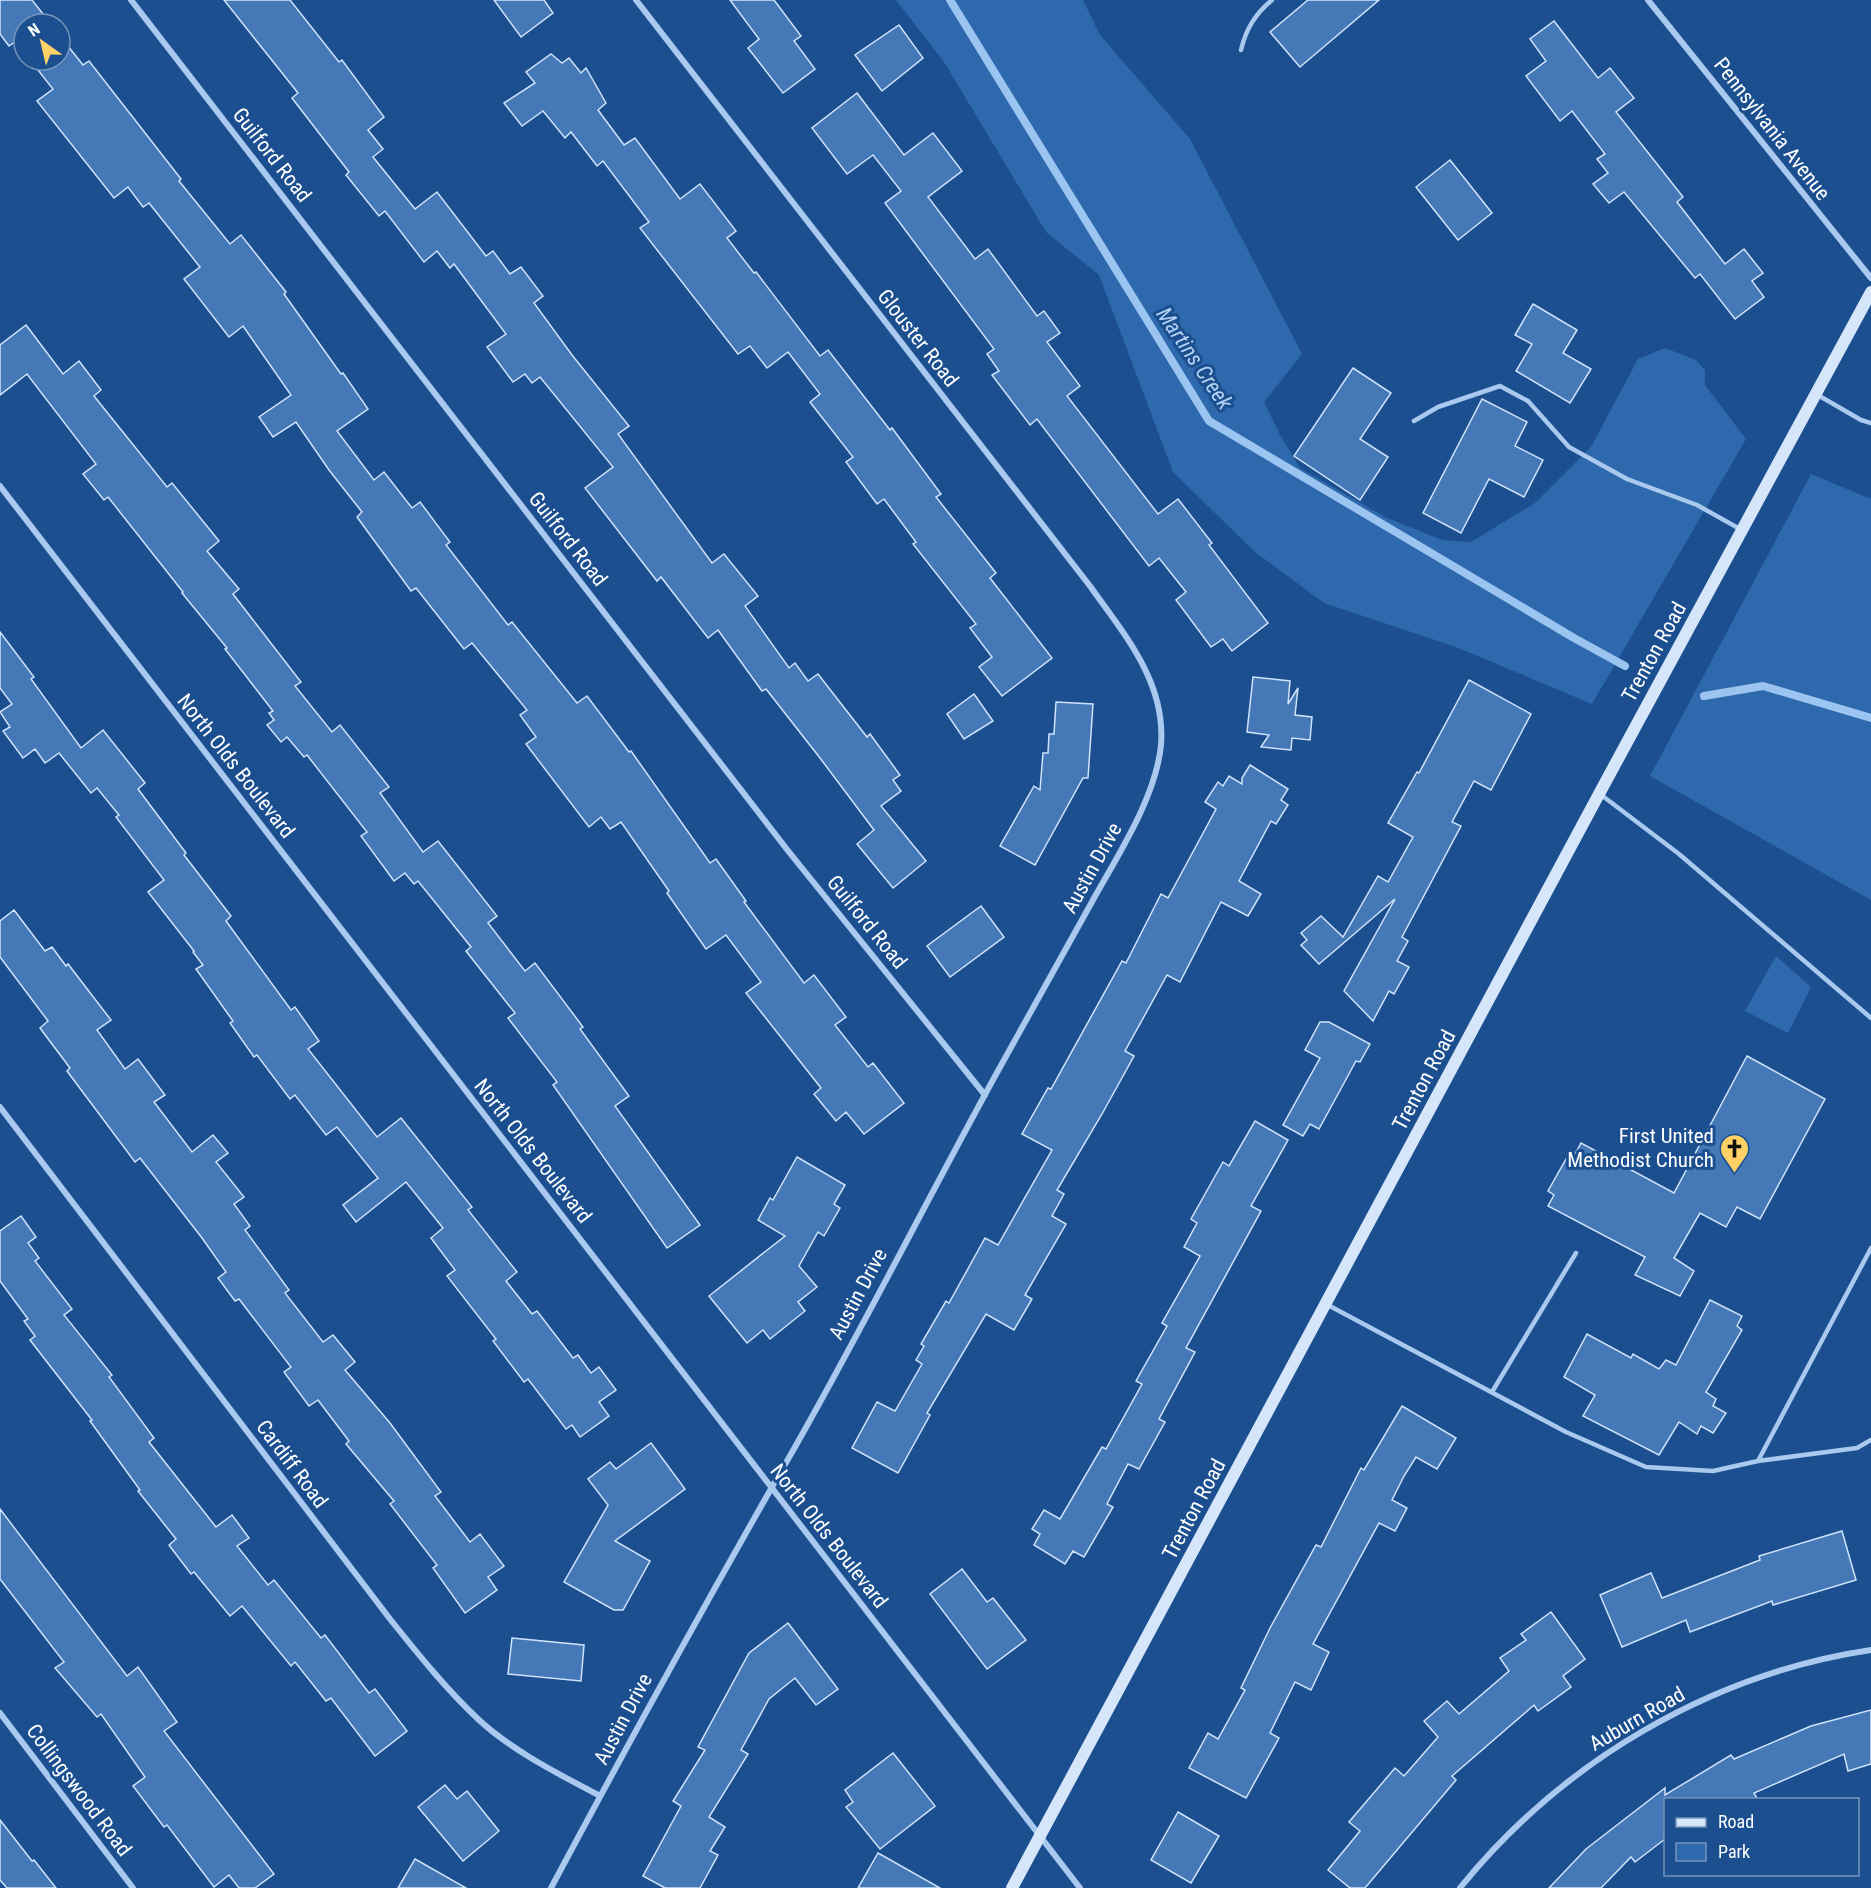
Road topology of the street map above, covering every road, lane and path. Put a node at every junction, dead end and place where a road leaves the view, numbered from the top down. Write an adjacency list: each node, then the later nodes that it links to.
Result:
1 (131, 0): 16 (street, Guilford Road)
2 (636, 0): 13 (street, Glouster Road)
3 (1272, 0): 5 (lane)
4 (1648, 0): 6 (street, Pennsylvania Avenue)
5 (1241, 50)
6 (1871, 278)
7 (1871, 292): 8 (main road, Trenton Road)
8 (1816, 394): 10 (lane); 12 (main road, Trenton Road)
9 (1414, 421): 12 (lane)
10 (1871, 423)
11 (0, 486): 24 (street, North Olds Boulevard)
12 (1742, 531): 14 (main road, Trenton Road)
13 (1158, 705): 16 (street, Austin Drive)
14 (1599, 794): 15 (lane); 20 (main road, Trenton Road)
15 (1871, 1018)
16 (985, 1095): 24 (street, Austin Drive)
17 (0, 1107): 27 (street, Cardiff Road)
18 (1871, 1248): 23 (lane)
19 (1576, 1252): 21 (lane)
20 (1326, 1304): 21 (lane); 28 (main road, Trenton Road)
21 (1492, 1392): 23 (lane)
22 (1871, 1440): 23 (lane)
23 (1758, 1461)
24 (771, 1486): 27 (street, Austin Drive); 28 (street, North Olds Boulevard)
25 (1871, 1650): 33 (street, Auburn Road)
26 (0, 1713): 29 (street, Collingswood Road)
27 (600, 1796): 30 (street, Austin Drive)
28 (1039, 1836): 31 (main road, Trenton Road); 32 (street, North Olds Boulevard)
29 (133, 1888)
30 (551, 1888)
31 (1012, 1888)
32 (1080, 1888)
33 (1460, 1888)

